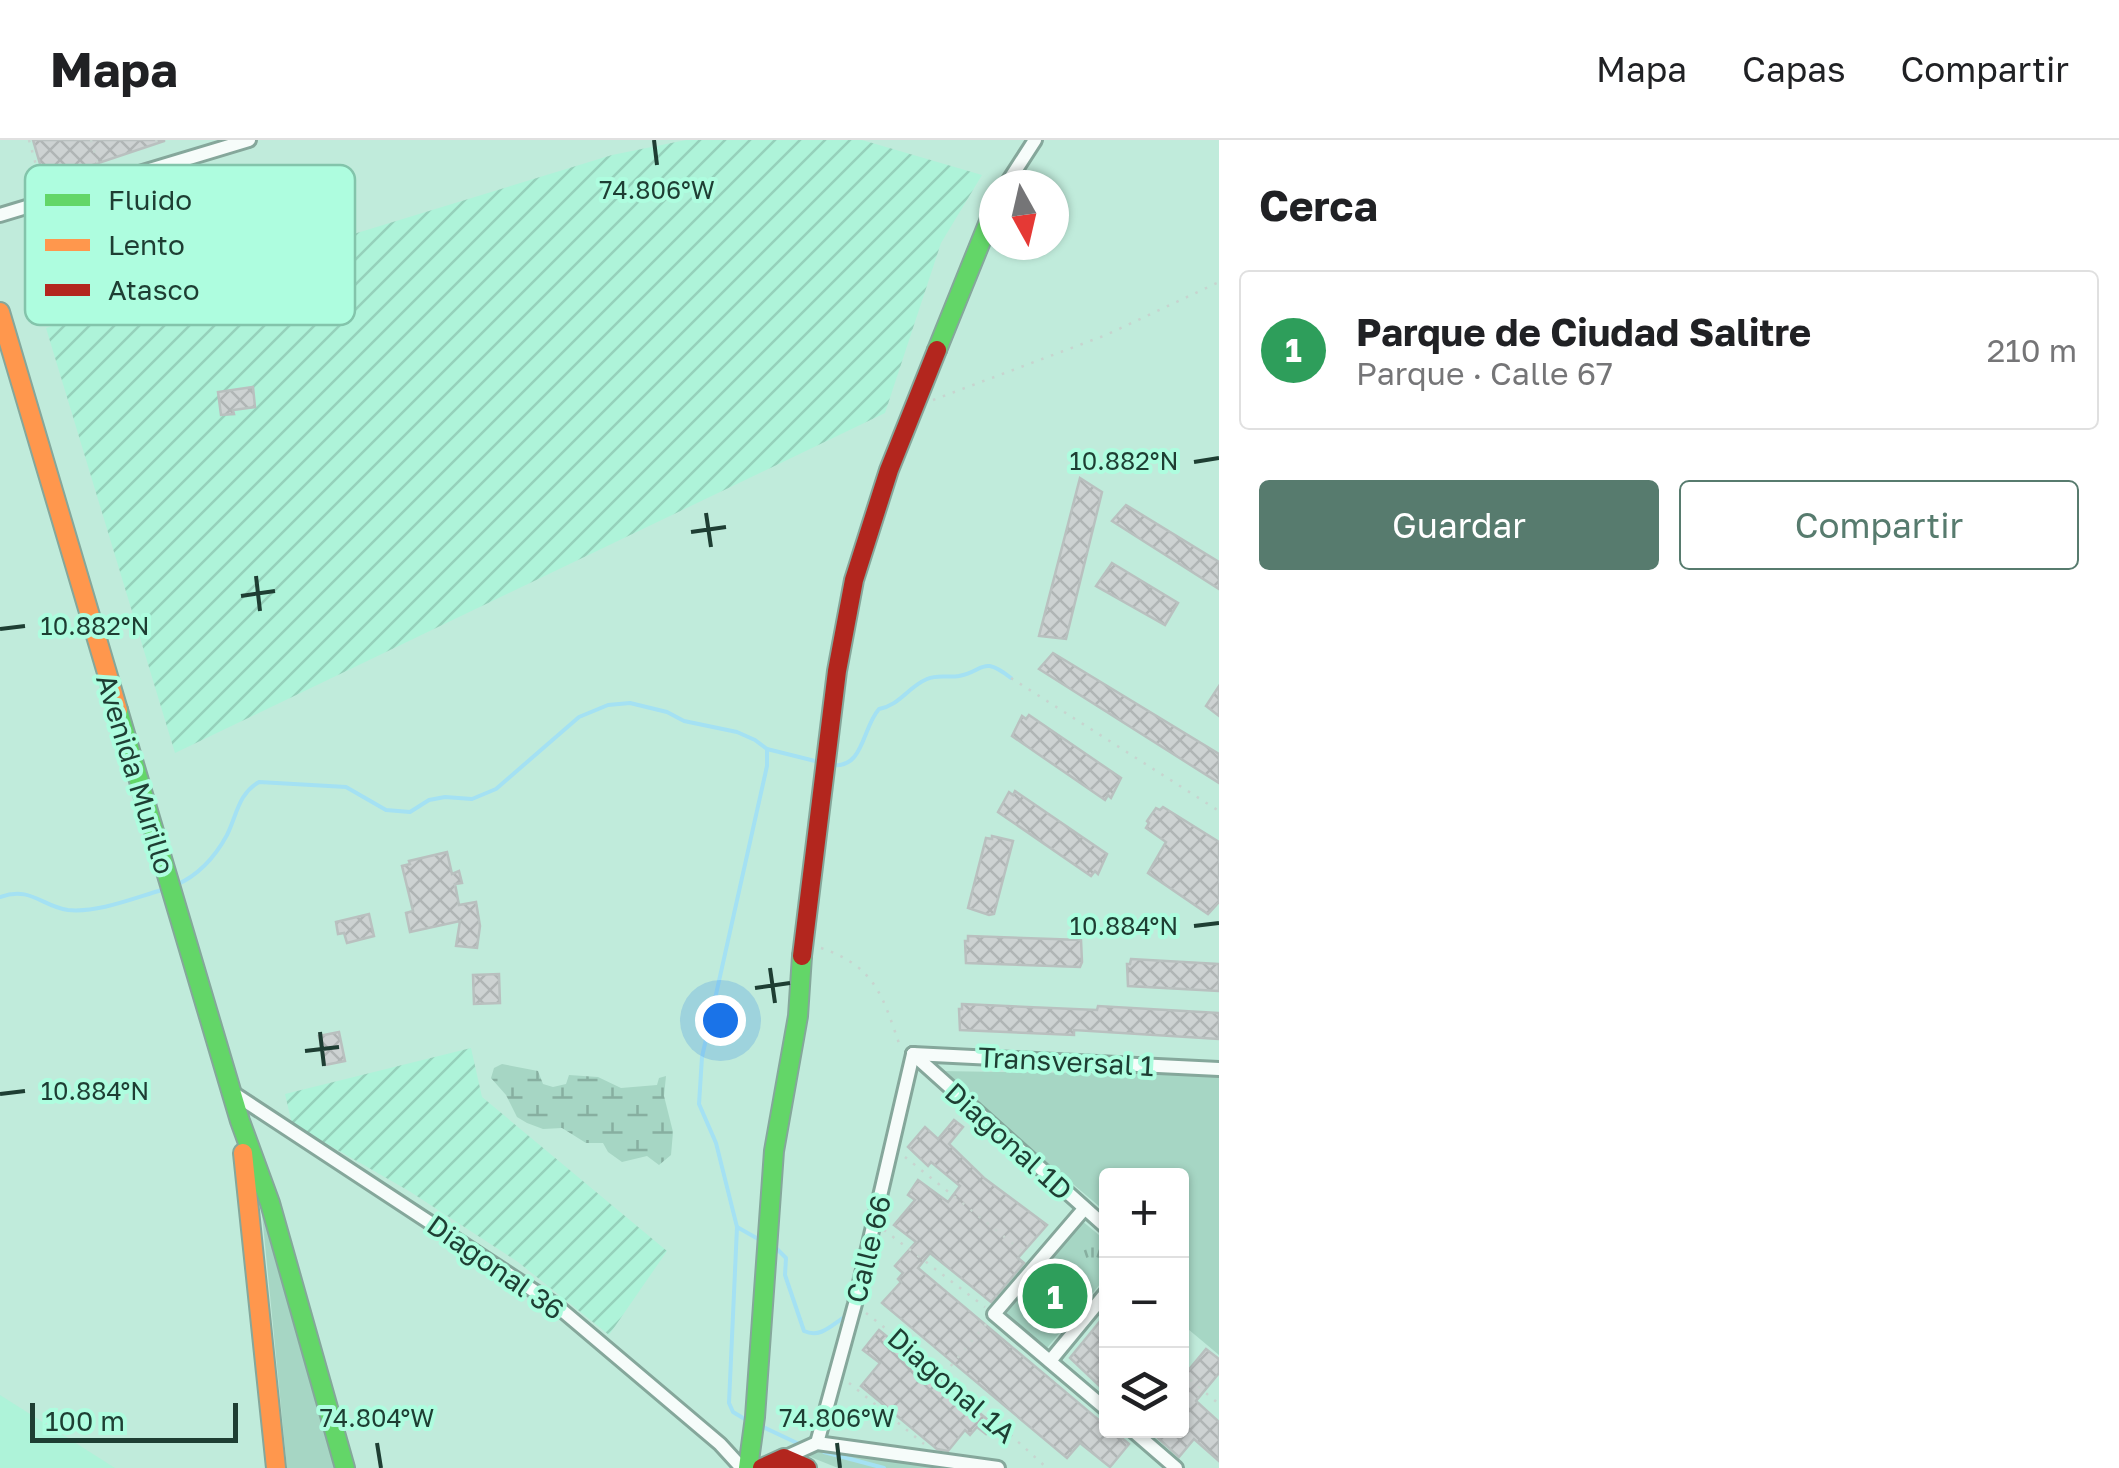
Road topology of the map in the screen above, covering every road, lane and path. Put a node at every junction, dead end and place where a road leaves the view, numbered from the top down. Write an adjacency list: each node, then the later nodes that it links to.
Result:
1 (29, 140): 5 (path)
2 (91, 140): 6 (path)
3 (249, 140): 7 (street)
4 (1035, 140): 8 (street)
5 (36, 165)
6 (98, 165)
7 (167, 165)
8 (1016, 170)
9 (25, 208): 10 (street)
10 (0, 215)
11 (979, 246): 14 (main road)
12 (1219, 282): 14 (path)
13 (0, 312): 20 (main road, Avenida Murillo)
14 (913, 408): 17 (main road)
15 (1011, 678): 16 (path)
16 (1219, 811)
17 (803, 946): 18 (path); 42 (main road)
18 (911, 1061): 19 (street, Transversal 1); 22 (street, Calle 66); 23 (street, Diagonal 1D)
19 (1219, 1069)
20 (231, 1091): 21 (main road, Avenida Murillo); 42 (street, Diagonal 36)
21 (240, 1121): 40 (main road, Avenida Murillo); 41 (main road, Avenida Murillo)
22 (893, 1147): 25 (street, Calle 66); 26 (path)
23 (1084, 1208): 24 (street, Diagonal 1D); 26 (street)
24 (1099, 1221)
25 (875, 1223): 28 (street, Calle 66); 29 (path)
26 (1036, 1263): 29 (street)
27 (1099, 1302): 30 (street)
28 (855, 1304): 31 (street, Calle 66); 32 (path, Diagonal 1A)
29 (994, 1314): 30 (street); 32 (path)
30 (1050, 1361): 34 (street)
31 (836, 1373): 37 (street, Calle 66); 39 (path)
32 (944, 1374): 46 (path, Diagonal 1A)
33 (1189, 1379): 35 (path)
34 (1099, 1403)
35 (1219, 1404)
36 (1141, 1438): 47 (street)
37 (817, 1443): 38 (street); 39 (street)
38 (784, 1458): 43 (main road); 44 (main road)
39 (944, 1461): 45 (street)
40 (276, 1468)
41 (345, 1468)
42 (745, 1468)
43 (762, 1468)
44 (807, 1468)
45 (998, 1468)
46 (1047, 1468)
47 (1176, 1468)

